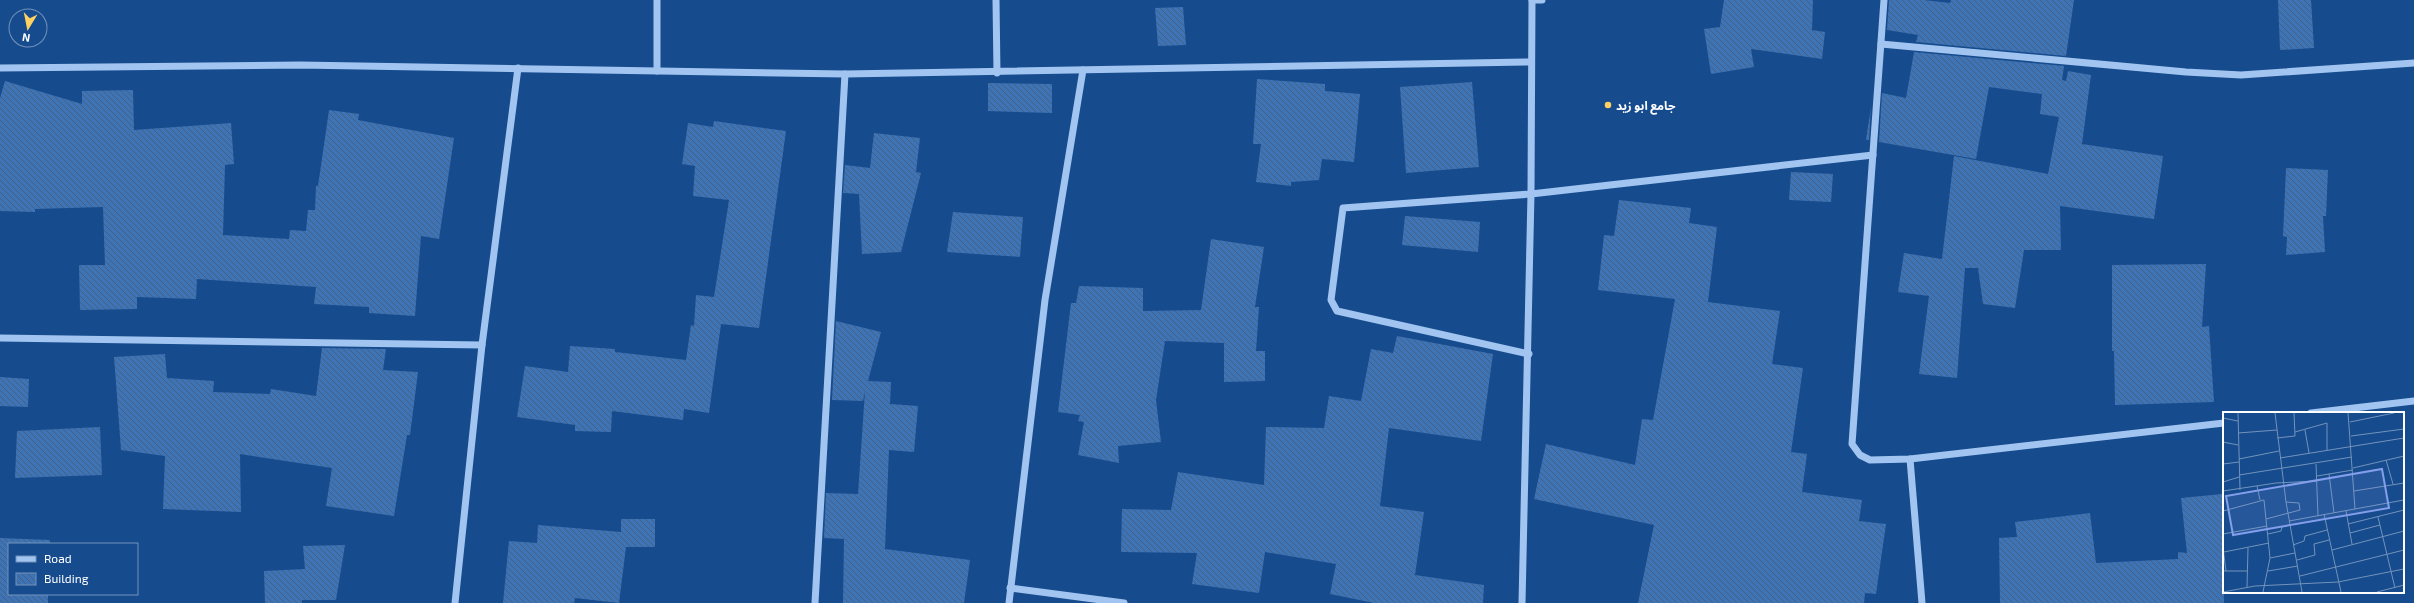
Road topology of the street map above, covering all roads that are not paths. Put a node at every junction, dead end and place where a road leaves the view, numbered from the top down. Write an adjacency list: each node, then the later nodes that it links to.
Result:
1 (658, 0): 12 (street)
2 (996, 0): 13 (street)
3 (1532, 0): 4 (street); 7 (street)
4 (1542, 0)
5 (1884, 0): 6 (street)
6 (1881, 44): 8 (street); 15 (street)
7 (1531, 62): 11 (street); 16 (street)
8 (2414, 63)
9 (0, 68): 10 (street)
10 (518, 68): 12 (street); 18 (street)
11 (1084, 70): 13 (street); 24 (street)
12 (657, 71): 14 (street)
13 (998, 73): 14 (street)
14 (845, 74): 26 (street)
15 (1873, 155): 16 (street); 23 (street)
16 (1531, 194): 19 (street); 19 (street)
17 (0, 338): 18 (street)
18 (482, 345): 25 (street)
19 (1529, 354): 29 (street)
20 (2414, 401): 21 (street)
21 (2320, 412)
22 (2223, 423): 23 (street)
23 (1910, 459): 30 (street)
24 (1010, 588): 27 (street); 28 (street)
25 (455, 603)
26 (814, 603)
27 (1009, 603)
28 (1124, 603)
29 (1522, 603)
30 (1922, 603)

